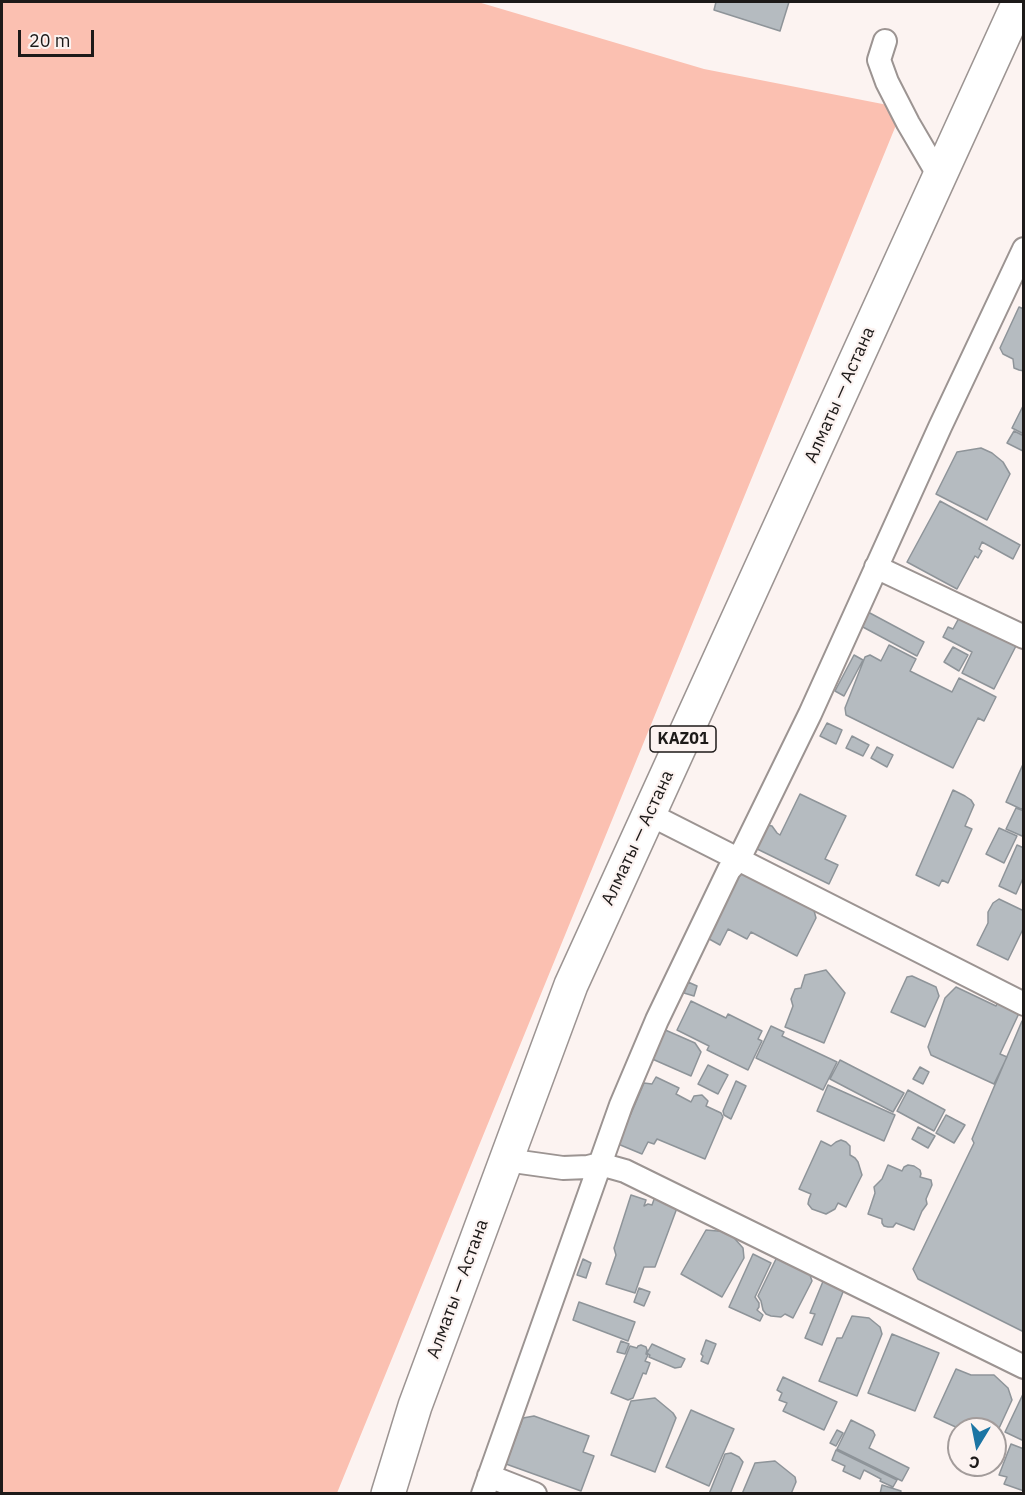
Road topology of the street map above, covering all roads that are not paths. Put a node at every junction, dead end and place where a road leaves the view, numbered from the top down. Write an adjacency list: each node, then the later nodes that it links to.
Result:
1 (1019, 2): 3 (highway, Алматы — Астана / KАZ01)
2 (885, 41): 3 (street)
3 (939, 176): 8 (highway, Алматы — Астана / KАZ01)
4 (1023, 249): 5 (street)
5 (1015, 290): 6 (street)
6 (876, 567): 7 (street); 9 (street)
7 (1023, 637)
8 (649, 814): 9 (street); 11 (highway, Алматы — Астана / KАZ01)
9 (739, 858): 10 (street); 12 (street)
10 (1023, 1004)
11 (506, 1160): 12 (street); 15 (highway, Алматы — Астана / KАZ01)
12 (600, 1164): 13 (street); 14 (street)
13 (1023, 1367)
14 (486, 1485): 16 (street)
15 (388, 1494)
16 (535, 1494)

